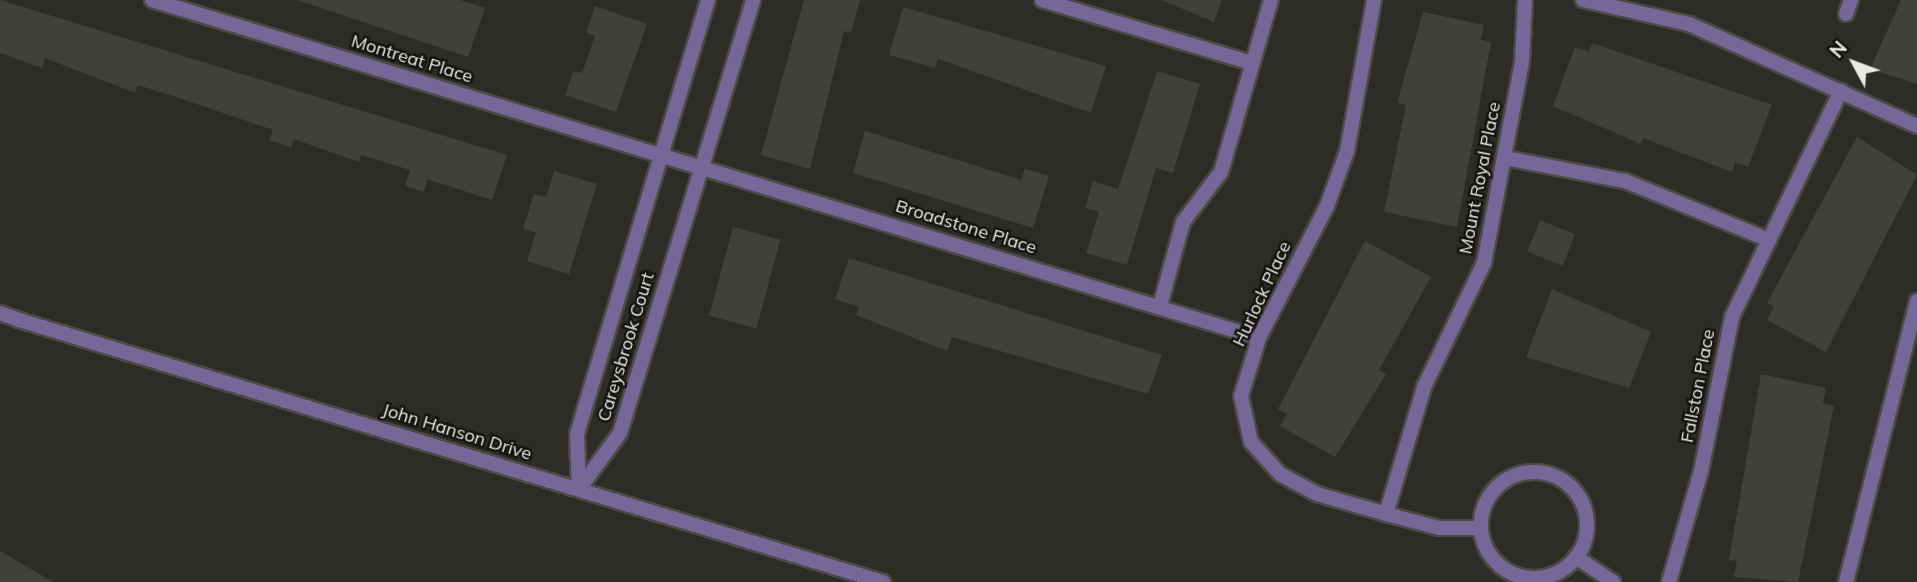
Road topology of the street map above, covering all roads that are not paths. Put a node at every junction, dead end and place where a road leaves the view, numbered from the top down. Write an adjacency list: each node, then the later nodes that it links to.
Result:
1 (152, 0): 12 (street, Montreat Place)
2 (708, 0): 12 (street, Careysbrook Court)
3 (752, 0): 14 (street, Careysbrook Court)
4 (1042, 0): 9 (street)
5 (1271, 0): 9 (street)
6 (1374, 0): 19 (street, Hurlock Place)
7 (1525, 0): 13 (street, Mount Royal Place)
8 (1583, 0): 10 (street)
9 (1252, 64): 17 (street)
10 (1841, 91): 11 (street); 15 (street, Fallston Place)
11 (1917, 125)
12 (662, 154): 14 (street, Broadstone Place); 20 (street, Careysbrook Court)
13 (1505, 158): 15 (street); 21 (street, Mount Royal Place)
14 (701, 166): 17 (street, Broadstone Place); 20 (street, Careysbrook Court)
15 (1769, 240): 27 (street, Fallston Place)
16 (1917, 302): 28 (street)
17 (1160, 306): 19 (street, Broadstone Place)
18 (0, 313): 20 (street, John Hanson Drive)
19 (1259, 338): 21 (street, Hurlock Place)
20 (579, 489): 25 (street, John Hanson Drive)
21 (1386, 514): 22 (street, Hurlock Place)
22 (1481, 528): 23 (street); 24 (street)
23 (1576, 557): 24 (street); 26 (street)
24 (1522, 579)
25 (883, 582)
26 (1613, 582)
27 (1669, 582)
28 (1846, 582)

